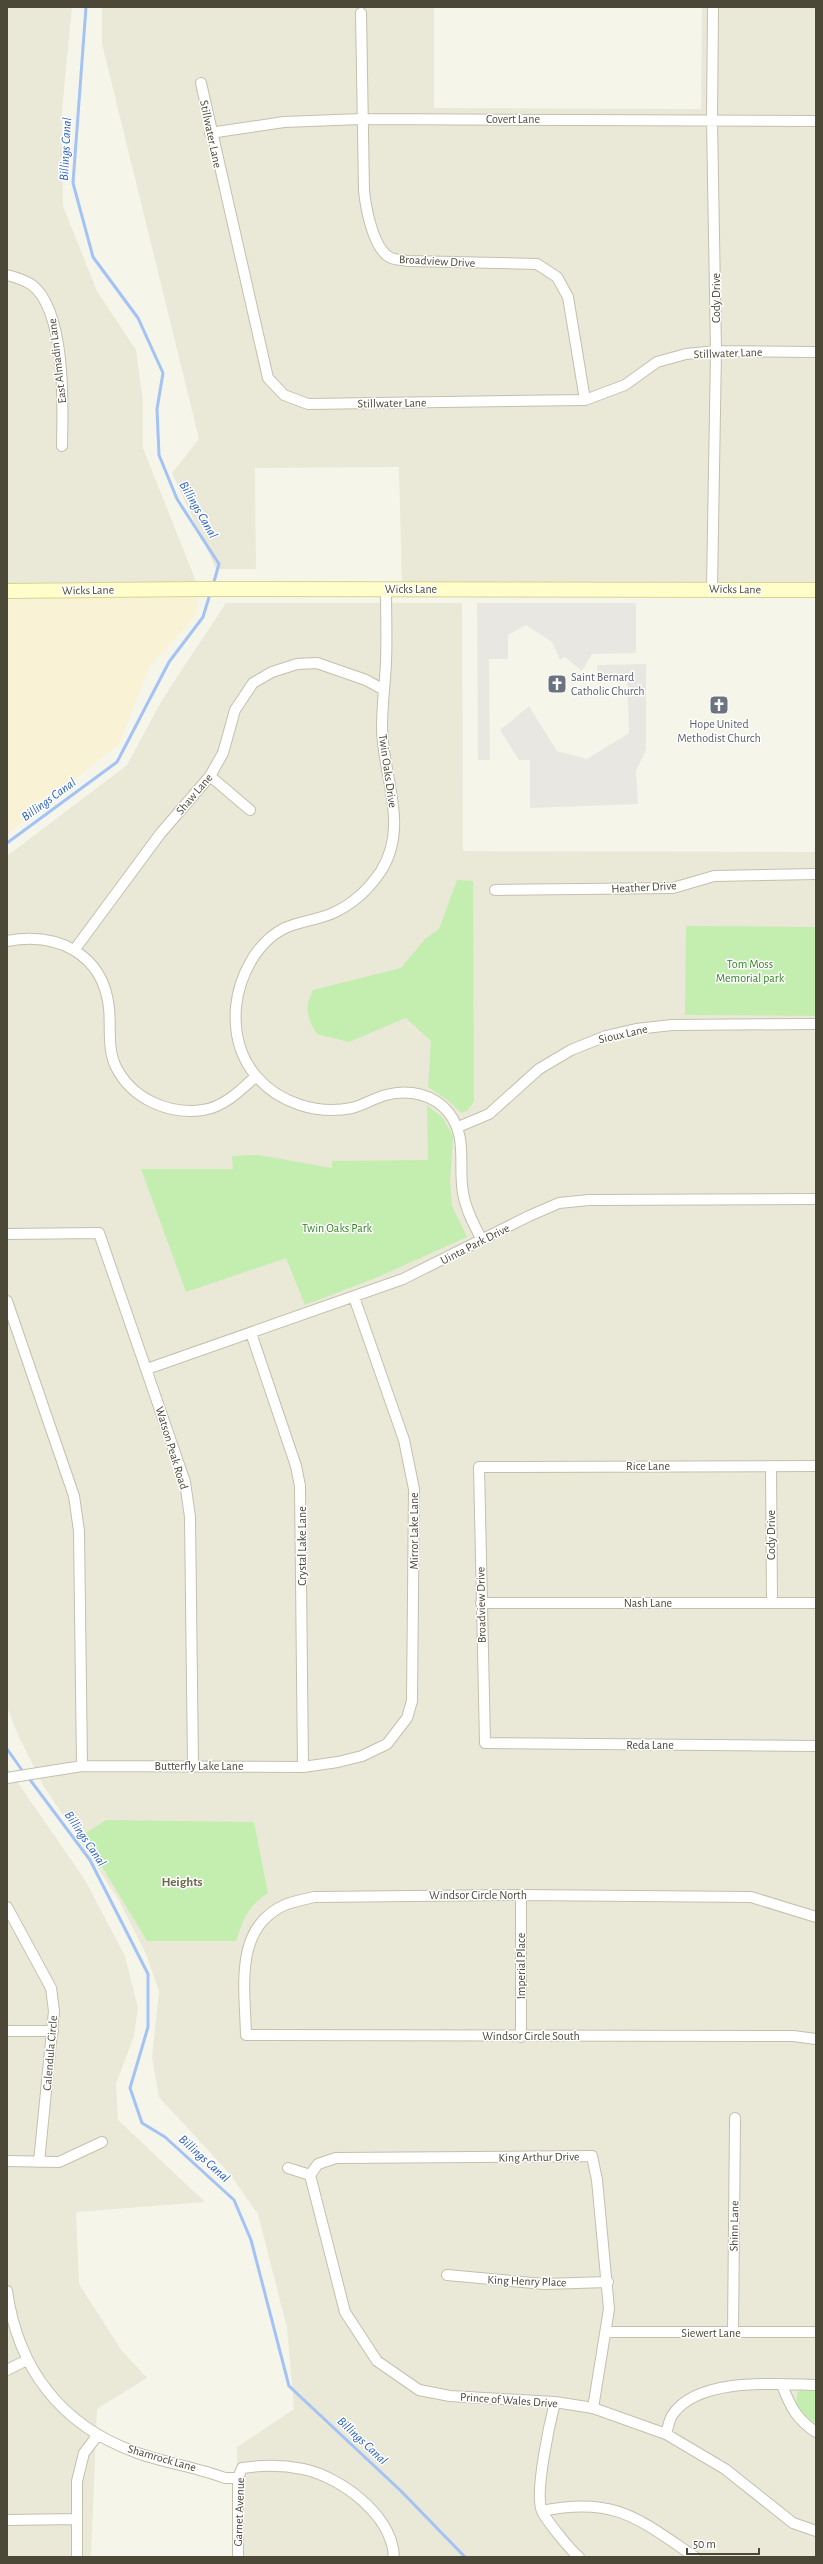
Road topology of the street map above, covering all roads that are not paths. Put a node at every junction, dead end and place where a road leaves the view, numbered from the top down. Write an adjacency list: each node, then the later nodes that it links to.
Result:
1 (713, 7): 5 (street, Cody Drive)
2 (361, 13): 4 (street, Broadview Drive)
3 (201, 83): 7 (street, Stillwater Lane)
4 (361, 119): 5 (street, Covert Lane); 7 (street, Covert Lane); 11 (street, Broadview Drive)
5 (712, 120): 6 (street, Covert Lane); 9 (street, Cody Drive)
6 (816, 121)
7 (210, 133): 11 (street, Stillwater Lane)
8 (7, 275): 12 (street, East Almadin Lane)
9 (716, 351): 10 (street, Stillwater Lane); 11 (street, Stillwater Lane); 14 (street, Cody Drive)
10 (816, 352)
11 (585, 400)
12 (62, 446)
13 (386, 588): 14 (main road, Wicks Lane); 16 (main road, Wicks Lane); 17 (street, Twin Oaks Drive)
14 (712, 588): 15 (main road, Wicks Lane)
15 (816, 590)
16 (7, 591)
17 (384, 690): 18 (street, Shaw Lane); 25 (street, Twin Oaks Drive)
18 (210, 776): 19 (street); 23 (street, Shaw Lane)
19 (250, 810)
20 (816, 874): 21 (street, Heather Drive)
21 (495, 890)
22 (7, 941): 23 (street)
23 (75, 949): 25 (street)
24 (816, 1024): 26 (street, Sioux Lane)
25 (256, 1076): 26 (street, Twin Oaks Drive)
26 (458, 1127): 29 (street, Twin Oaks Drive)
27 (816, 1199): 29 (street, Uinta Park Drive)
28 (7, 1234): 33 (street, Watson Peak Road)
29 (482, 1240): 30 (street, Uinta Park Drive)
30 (354, 1296): 32 (street, Uinta Park Drive); 40 (street, Mirror Lake Lane)
31 (7, 1301): 44 (street)
32 (251, 1333): 33 (street, Uinta Park Drive); 45 (street, Crystal Lake Lane)
33 (147, 1369): 43 (street, Watson Peak Road)
34 (771, 1466): 35 (street, Rice Lane); 36 (street, Rice Lane); 38 (street, Cody Drive)
35 (816, 1466)
36 (479, 1467): 37 (street, Broadview Drive)
37 (481, 1602): 38 (street, Nash Lane); 41 (street, Broadview Drive)
38 (772, 1603): 39 (street, Nash Lane)
39 (816, 1603)
40 (387, 1744): 45 (street, Butterfly Lake Lane)
41 (485, 1744): 42 (street, Reda Lane)
42 (816, 1746)
43 (193, 1765): 44 (street, Butterfly Lake Lane); 45 (street, Butterfly Lake Lane)
44 (82, 1766): 46 (street, Butterfly Lake Lane)
45 (303, 1767)
46 (8, 1778)
47 (521, 1895): 49 (street, Windsor Circle North); 52 (street, Windsor Circle North); 53 (street, Imperial Place)
48 (7, 1907): 51 (street, Calendula Circle)
49 (816, 1917)
50 (7, 2031): 51 (street)
51 (53, 2031): 58 (street, Calendula Circle)
52 (246, 2035): 53 (street, Windsor Circle South)
53 (522, 2037): 54 (street, Windsor Circle South)
54 (816, 2039)
55 (735, 2118): 66 (street, Shinn Lane)
56 (102, 2142): 58 (street)
57 (7, 2161): 58 (street)
58 (39, 2162)
59 (288, 2168): 60 (street)
60 (310, 2175): 62 (street, King Arthur Drive); 71 (street, Prince of Wales Drive)
61 (447, 2275): 62 (street, King Henry Place)
62 (608, 2282): 64 (street, King Arthur Drive)
63 (7, 2291): 67 (street, Shamrock Lane)
64 (606, 2332): 66 (street, Siewert Lane); 72 (street, King Arthur Drive)
65 (816, 2332): 66 (street, Siewert Lane)
66 (733, 2333)
67 (27, 2360): 68 (street); 75 (street, Shamrock Lane)
68 (7, 2370)
69 (782, 2385): 70 (street); 73 (street); 74 (street)
70 (816, 2385)
71 (556, 2402): 72 (street, Prince of Wales Drive); 77 (street)
72 (593, 2408): 74 (street, Prince of Wales Drive)
73 (816, 2432)
74 (666, 2434): 80 (street, Prince of Wales Drive)
75 (97, 2436): 76 (street, Shamrock Lane); 78 (street)
76 (238, 2478): 82 (street, Garnet Avenue); 83 (street, Garnet Avenue)
77 (542, 2511): 84 (street); 85 (street)
78 (76, 2519): 79 (street); 81 (street)
79 (7, 2520)
80 (816, 2531)
81 (76, 2557)
82 (238, 2557)
83 (394, 2557)
84 (579, 2557)
85 (695, 2557)

